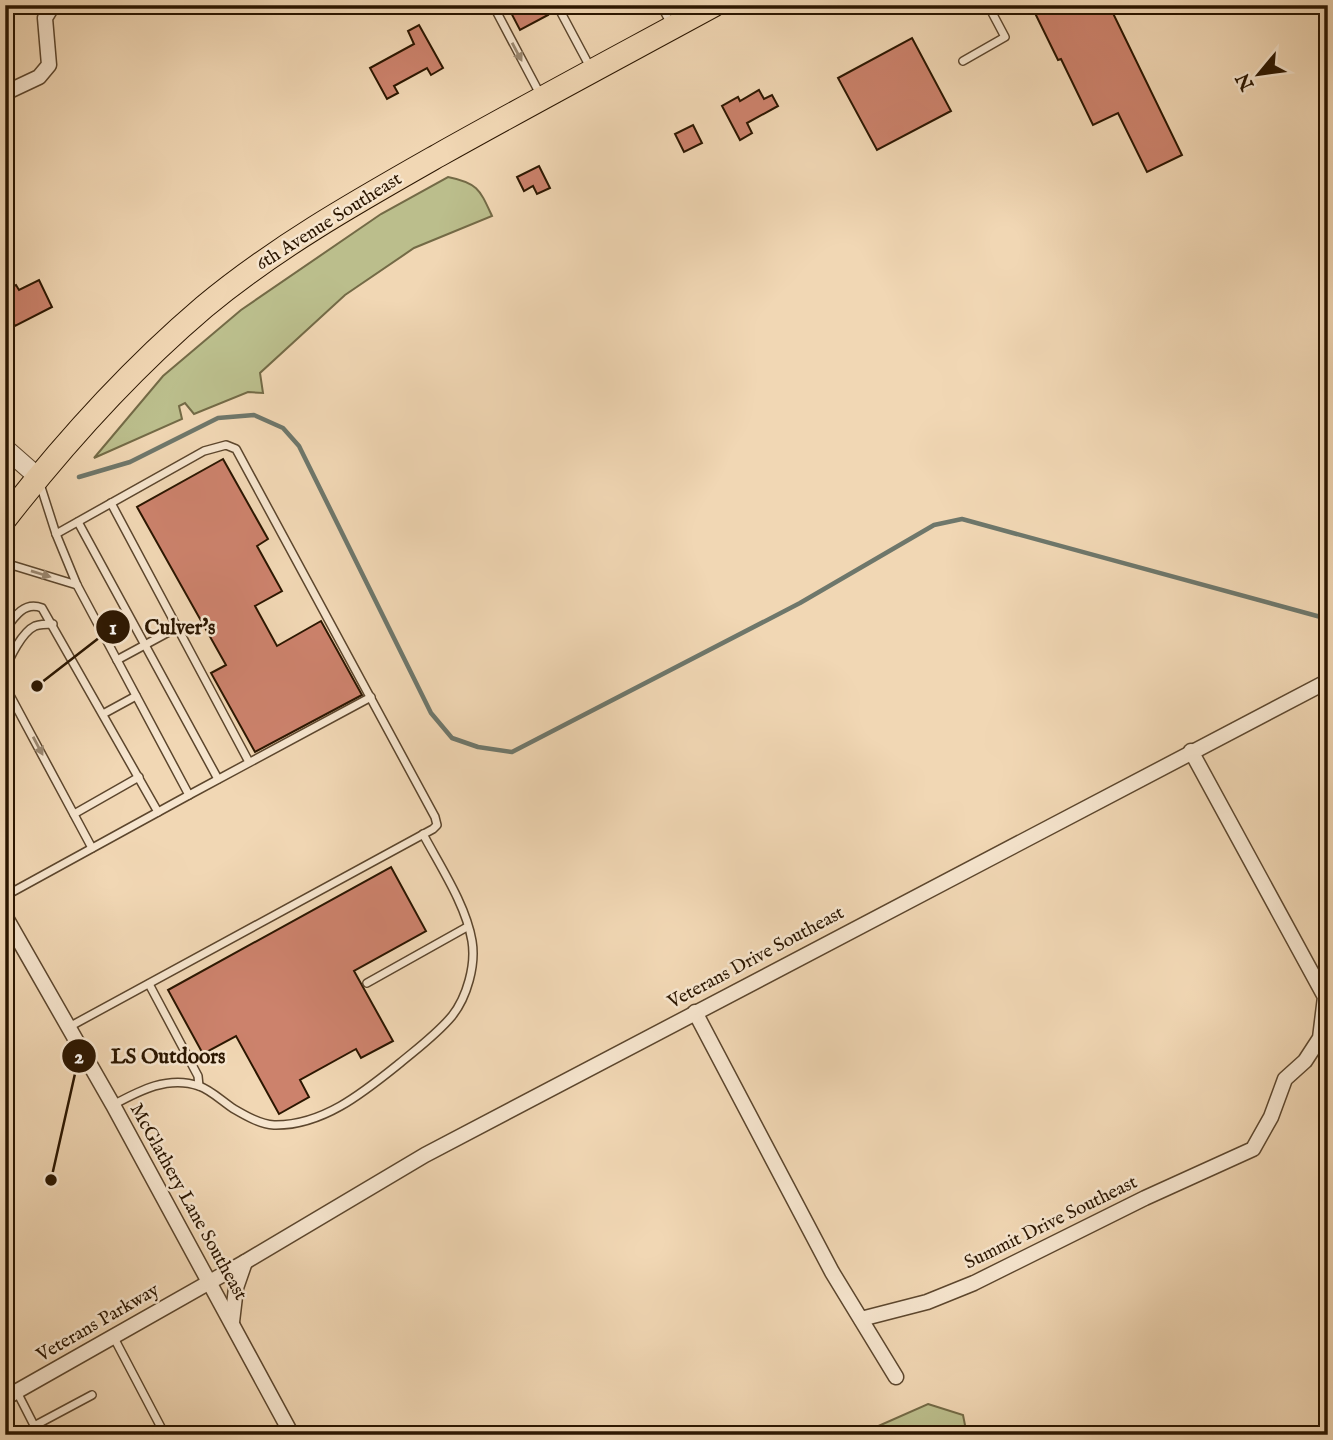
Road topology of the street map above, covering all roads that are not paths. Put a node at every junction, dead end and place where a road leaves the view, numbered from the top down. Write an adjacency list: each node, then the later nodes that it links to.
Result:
1 (54, 5): 10 (street)
2 (493, 5): 11 (lane, one-way to 11)
3 (558, 5): 9 (lane)
4 (661, 5): 7 (lane)
5 (714, 5): 7 (main road, 6th Avenue Southeast)
6 (988, 5): 8 (lane)
7 (673, 27): 9 (main road, 6th Avenue Southeast)
8 (963, 61)
9 (592, 71): 11 (main road, 6th Avenue Southeast)
10 (5, 93)
11 (542, 98): 13 (main road, 6th Avenue Southeast)
12 (5, 448): 13 (street)
13 (38, 477): 15 (main road, 6th Avenue Southeast); 17 (lane)
14 (111, 503): 16 (lane); 21 (lane); 29 (lane)
15 (5, 519)
16 (78, 522): 17 (lane); 23 (lane)
17 (56, 534): 19 (lane)
18 (5, 563): 19 (lane, one-way to 19)
19 (77, 585): 24 (lane)
20 (53, 624): 22 (lane); 25 (lane); 30 (lane)
21 (178, 626): 23 (lane); 32 (lane)
22 (5, 630)
23 (145, 645): 24 (lane); 34 (lane)
24 (117, 660): 28 (lane)
25 (5, 671)
26 (1328, 681): 31 (street, Veterans Drive Southeast)
27 (5, 686): 37 (lane, one-way to 37)
28 (136, 696): 30 (lane); 35 (lane)
29 (371, 697): 32 (lane); 38 (lane)
30 (103, 714): 33 (lane)
31 (1191, 751): 45 (street, Veterans Drive Southeast); 51 (street, Summit Drive Southeast)
32 (249, 762): 34 (lane)
33 (139, 777): 36 (lane); 37 (lane)
34 (218, 779): 35 (lane)
35 (189, 795): 36 (lane)
36 (158, 812): 39 (lane)
37 (74, 814): 39 (lane)
38 (423, 834): 42 (lane); 44 (lane)
39 (92, 848): 40 (lane)
40 (5, 896)
41 (5, 916): 46 (street, McGlathery Lane Southeast)
42 (467, 927): 43 (lane); 47 (lane)
43 (367, 983)
44 (149, 984): 46 (lane); 47 (lane)
45 (695, 1012): 49 (street, Veterans Drive Southeast); 51 (street)
46 (69, 1027): 48 (street, McGlathery Lane Southeast)
47 (199, 1086): 48 (lane)
48 (113, 1105): 50 (street, McGlathery Lane Southeast)
49 (245, 1262): 50 (street, Veterans Drive Southeast); 52 (street)
50 (210, 1282): 52 (street, McGlathery Lane Southeast); 53 (street, Veterans Parkway)
51 (861, 1319): 54 (street)
52 (232, 1322): 60 (street, McGlathery Lane Southeast)
53 (113, 1336): 55 (street, Veterans Parkway); 59 (lane)
54 (896, 1377)
55 (11, 1394): 57 (lane)
56 (92, 1395): 57 (lane)
57 (34, 1426): 58 (lane)
58 (39, 1435)
59 (165, 1435)
60 (292, 1435)

